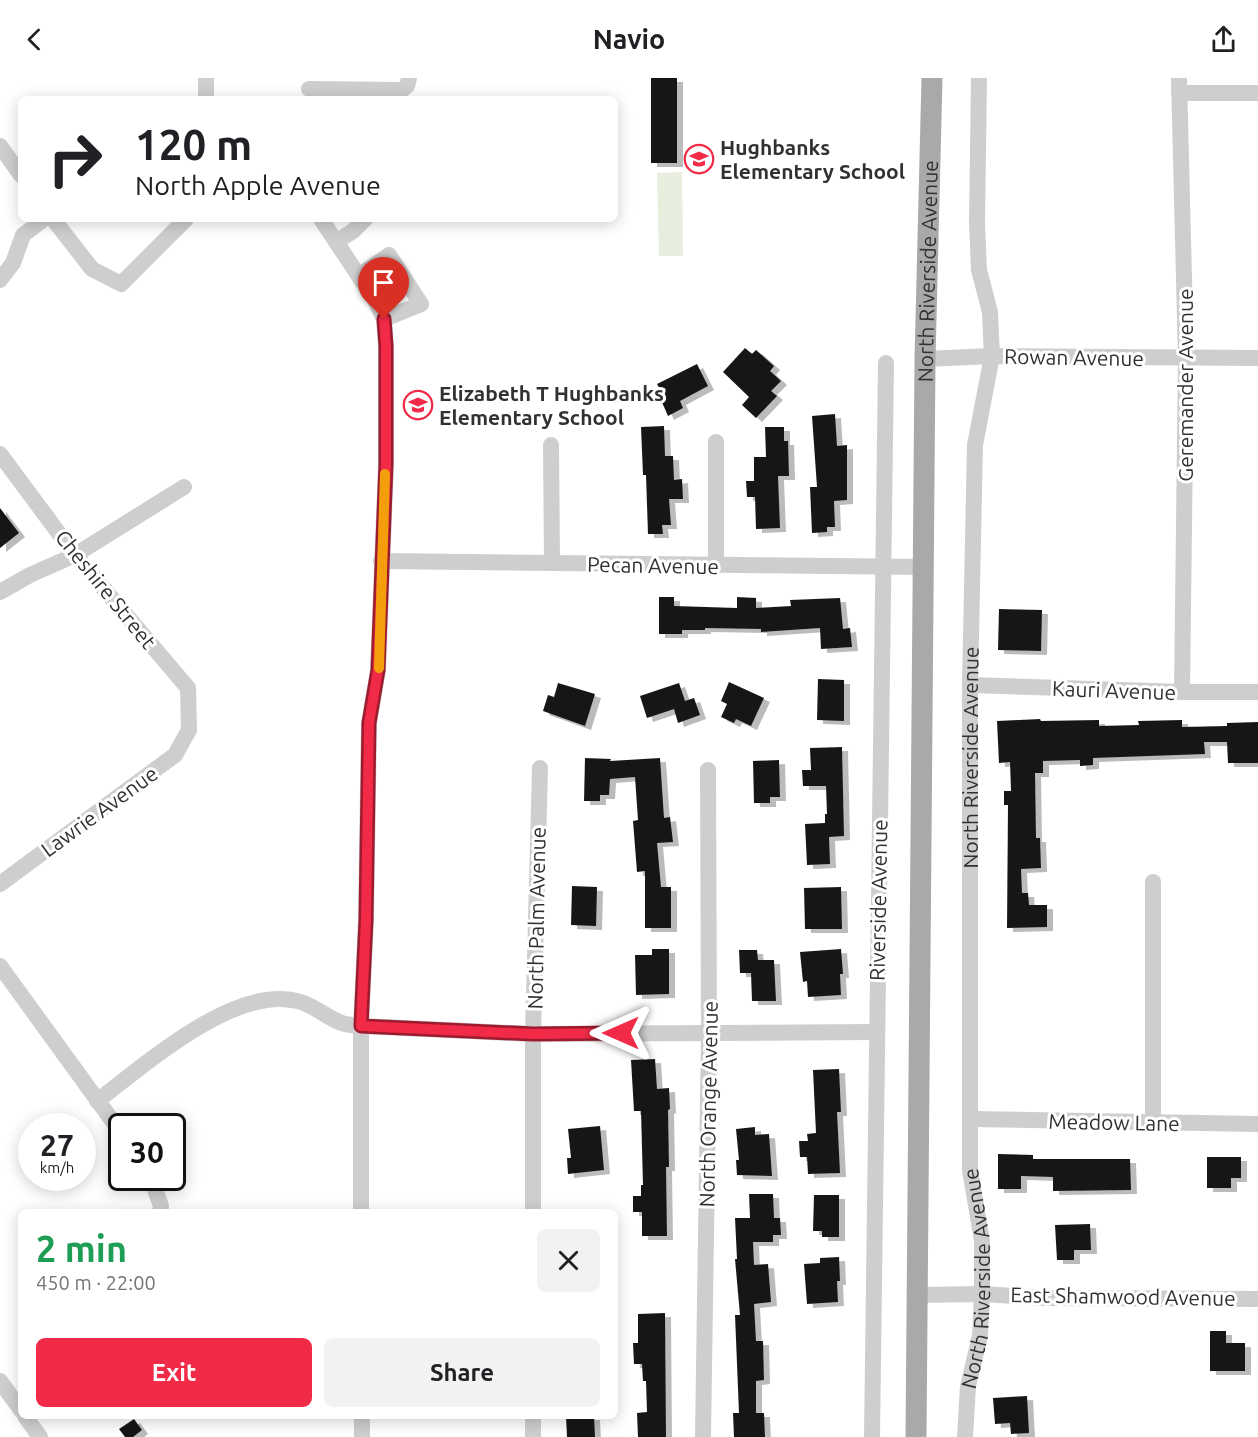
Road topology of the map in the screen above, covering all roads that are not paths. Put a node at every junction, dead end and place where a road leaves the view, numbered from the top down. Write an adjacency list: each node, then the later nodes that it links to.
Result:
1 (206, 78): 9 (street)
2 (409, 78): 5 (street)
3 (932, 78): 23 (main road, North Riverside Avenue)
4 (980, 78): 21 (street, North Riverside Avenue)
5 (369, 84): 7 (street)
6 (1179, 85): 8 (street); 24 (street, Geremander Avenue)
7 (309, 89)
8 (1258, 93)
9 (206, 96)
10 (0, 146): 11 (street)
11 (18, 171)
12 (40, 222): 19 (street)
13 (55, 222): 14 (street)
14 (183, 222)
15 (323, 222): 17 (street)
16 (362, 222): 17 (street)
17 (336, 242): 18 (street)
18 (359, 276): 20 (street); 20 (street)
19 (0, 280)
20 (384, 319): 31 (street)
21 (992, 356): 23 (street, Rowan Avenue); 24 (street, Rowan Avenue); 37 (street, North Riverside Avenue)
22 (1258, 358): 24 (street, Rowan Avenue)
23 (925, 359): 35 (main road, North Riverside Avenue)
24 (1186, 359): 38 (street, Geremander Avenue)
25 (886, 363): 34 (street, Riverside Avenue)
26 (716, 442): 33 (street)
27 (551, 445): 32 (street)
28 (0, 454): 30 (street, Cheshire Street)
29 (184, 486): 30 (street)
30 (75, 555): 36 (street); 40 (street, Cheshire Street)
31 (381, 561): 32 (street, Pecan Avenue); 46 (street)
32 (552, 564): 33 (street, Pecan Avenue)
33 (716, 566): 34 (street, Pecan Avenue)
34 (883, 567): 35 (street, Pecan Avenue); 48 (street, Riverside Avenue)
35 (925, 567): 60 (main road, North Riverside Avenue)
36 (0, 592)
37 (970, 685): 38 (street, Kauri Avenue); 52 (street, North Riverside Avenue)
38 (1182, 692): 39 (street, Kauri Avenue)
39 (1258, 692)
40 (189, 730): 44 (street, Lawrie Avenue)
41 (540, 768): 49 (street, North Palm Avenue)
42 (708, 770): 47 (street, North Orange Avenue)
43 (1153, 882): 53 (street)
44 (0, 884)
45 (0, 966): 50 (street)
46 (361, 1026): 49 (street); 50 (street); 57 (street)
47 (709, 1032): 48 (street); 49 (street); 70 (street, North Orange Avenue)
48 (876, 1032): 71 (street, Riverside Avenue)
49 (533, 1034): 58 (street, North Palm Avenue)
50 (97, 1101): 51 (street)
51 (108, 1116)
52 (970, 1119): 53 (street, Meadow Lane); 59 (street, North Riverside Avenue)
53 (1153, 1123): 54 (street, Meadow Lane)
54 (1258, 1124)
55 (155, 1191): 56 (street)
56 (160, 1209)
57 (362, 1209)
58 (533, 1209)
59 (982, 1294): 60 (street, East Shamwood Avenue); 61 (street, East Shamwood Avenue); 73 (street, North Riverside Avenue)
60 (917, 1295): 72 (main road, North Riverside Avenue)
61 (1258, 1299)
62 (0, 1381): 63 (street)
63 (18, 1401)
64 (27, 1419): 67 (street)
65 (362, 1419): 68 (street)
66 (533, 1419): 69 (street)
67 (40, 1437)
68 (362, 1437)
69 (533, 1437)
70 (703, 1437)
71 (872, 1437)
72 (916, 1437)
73 (965, 1437)

